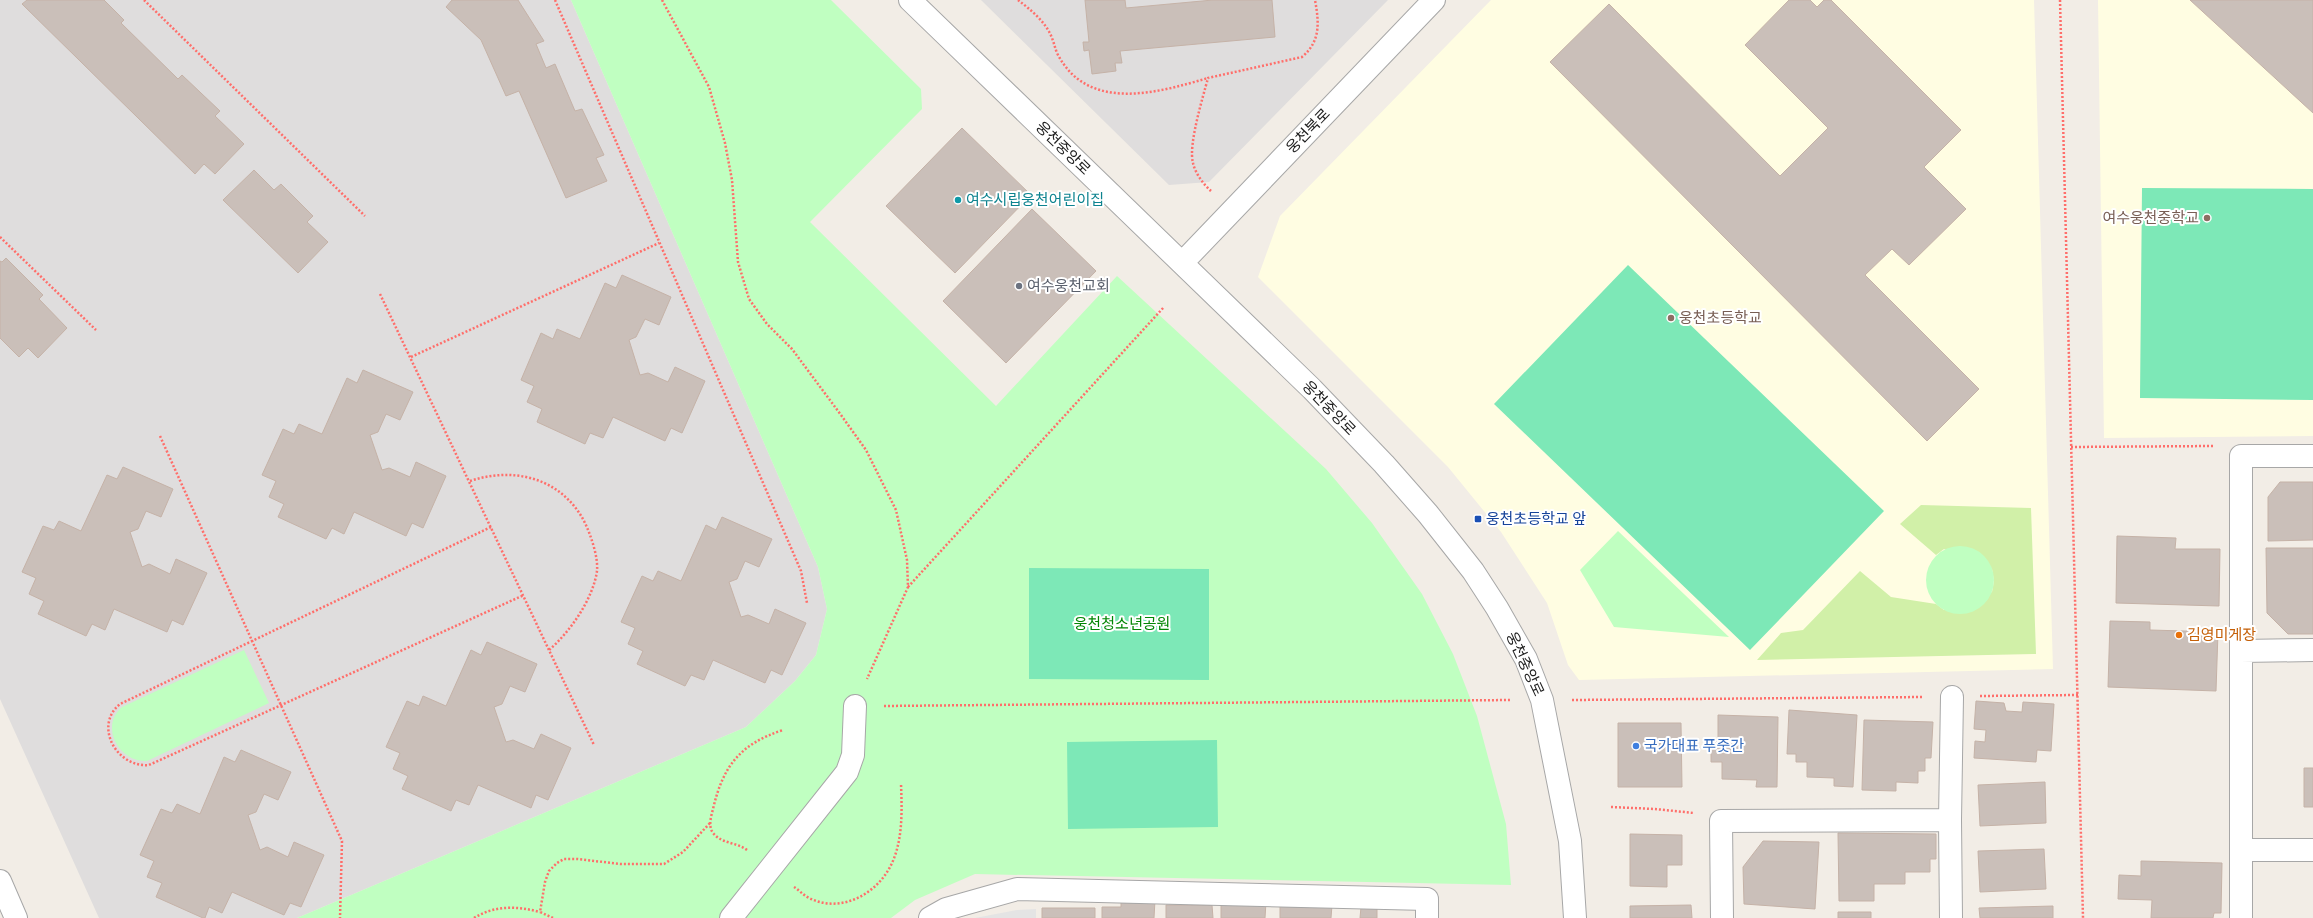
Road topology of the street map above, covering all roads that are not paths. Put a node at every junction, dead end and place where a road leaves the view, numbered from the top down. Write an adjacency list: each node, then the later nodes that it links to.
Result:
1 (910, 0): 3 (street, 웅천중앙로)
2 (1434, 0): 3 (street, 웅천북로)
3 (1182, 263): 17 (street, 웅천중앙로)
4 (2313, 456): 6 (street)
5 (2313, 650): 6 (street)
6 (2241, 651): 10 (street)
7 (1952, 696): 9 (street)
8 (855, 706): 14 (street)
9 (1950, 820): 18 (street); 19 (street)
10 (2241, 850): 11 (street); 20 (street)
11 (2313, 850)
12 (0, 881): 13 (street)
13 (16, 918)
14 (731, 918)
15 (930, 918): 16 (street)
16 (1427, 918)
17 (1575, 918)
18 (1722, 918)
19 (1951, 918)
20 (2241, 918)

